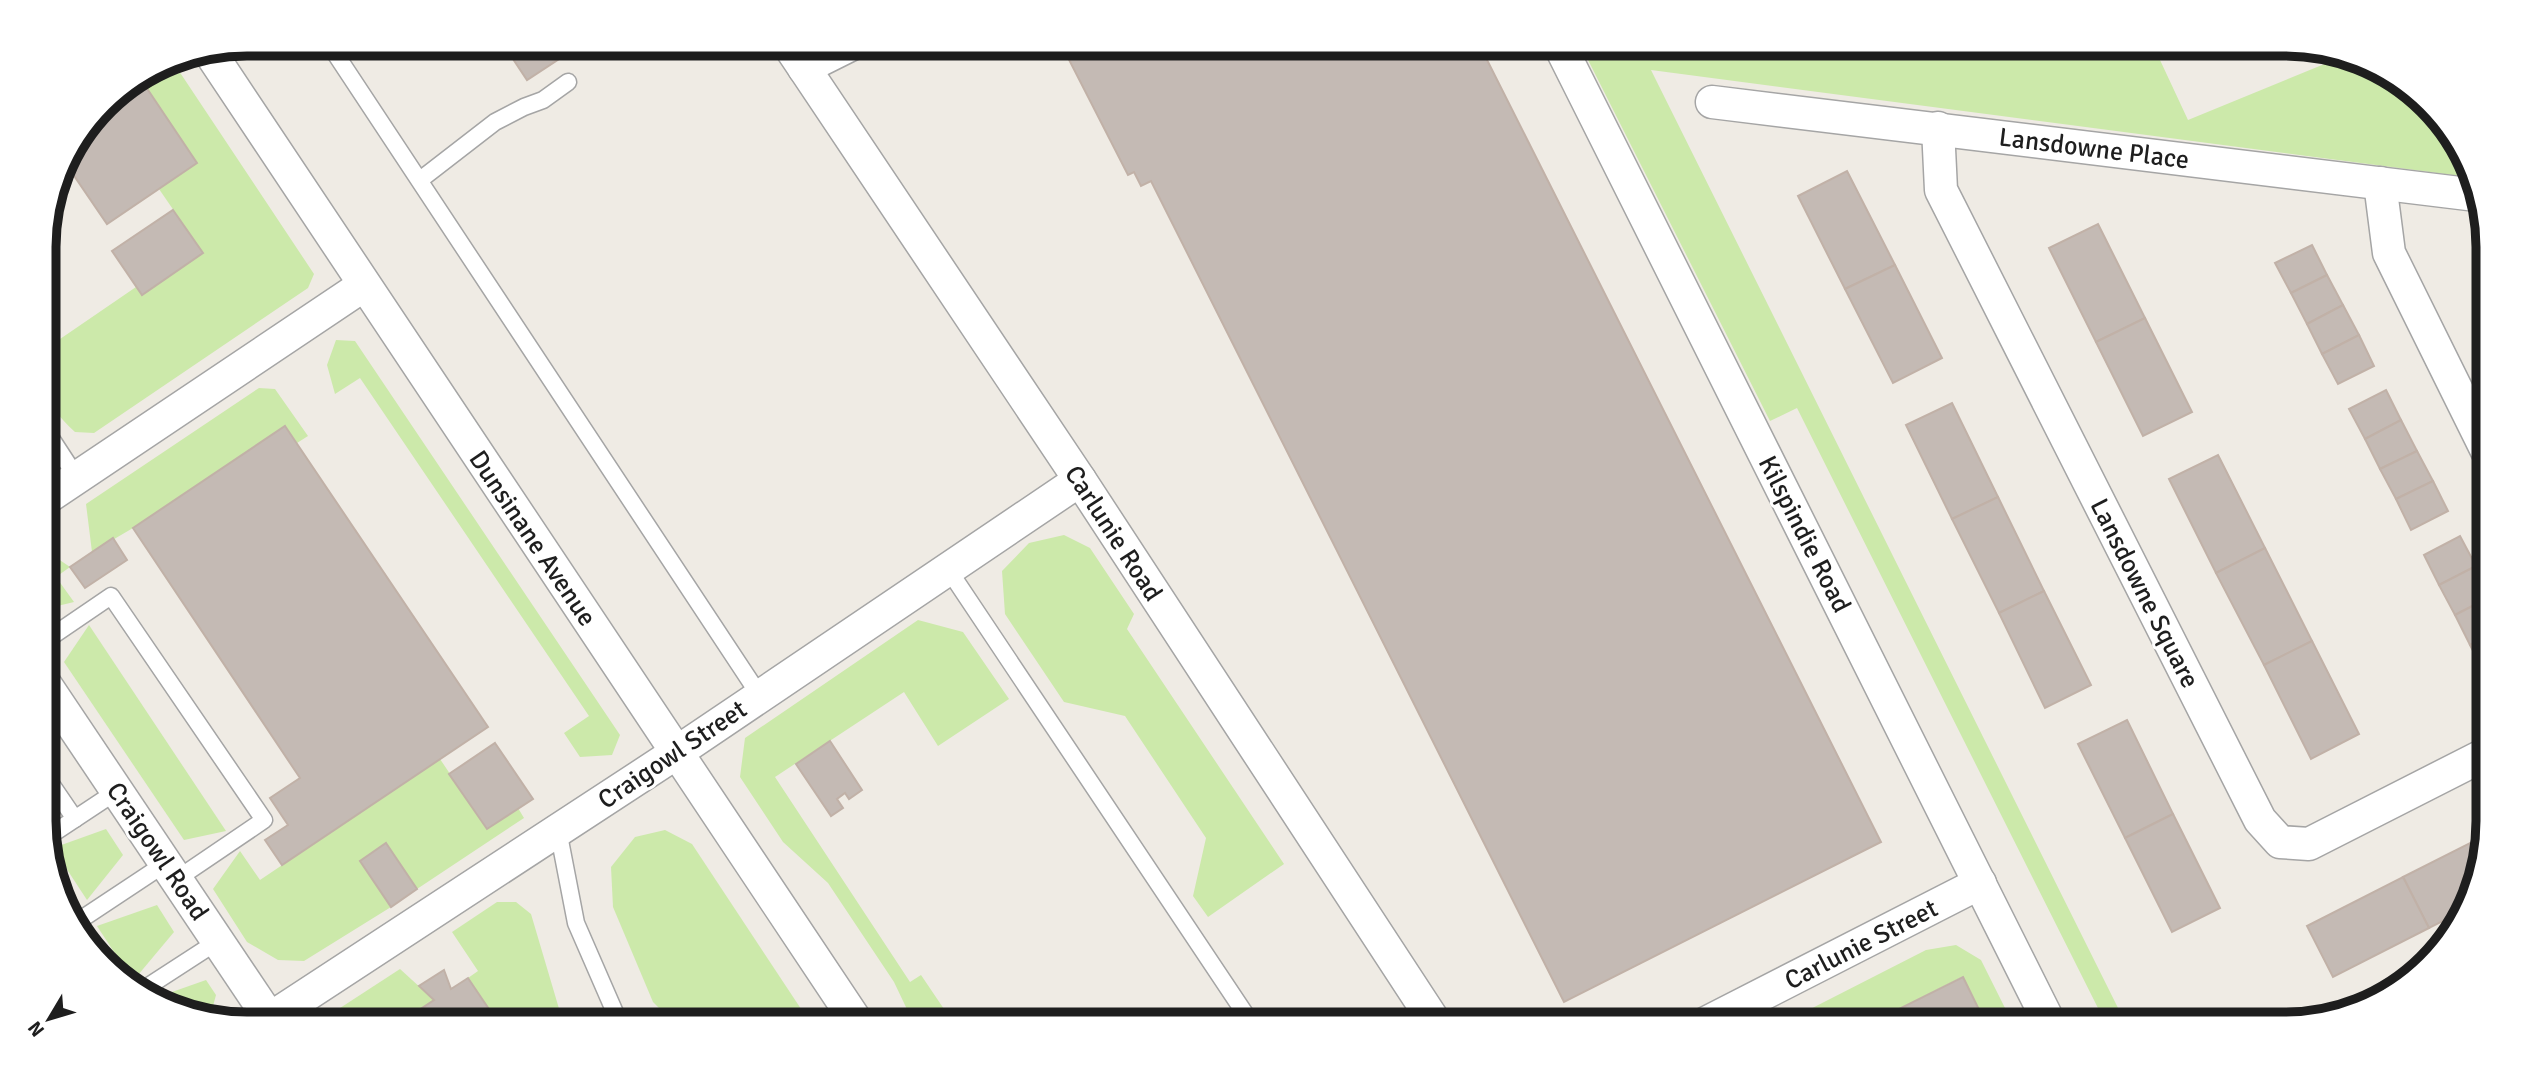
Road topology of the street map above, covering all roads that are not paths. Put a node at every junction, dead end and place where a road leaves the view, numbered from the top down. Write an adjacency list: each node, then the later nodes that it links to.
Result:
1 (337, 56): 8 (lane)
2 (796, 56): 15 (street, Carlunie Road)
3 (1565, 56): 29 (street, Kilspindie Road)
4 (215, 60): 11 (street, Dunsinane Avenue)
5 (568, 82): 8 (lane)
6 (1712, 102): 7 (street, Lansdowne Place)
7 (1938, 128): 9 (street, Lansdowne Place); 22 (street, Lansdowne Square)
8 (420, 180): 19 (lane)
9 (2380, 183): 10 (street, Lansdowne Place); 12 (street)
10 (2468, 194)
11 (364, 285): 14 (street); 21 (street, Dunsinane Avenue)
12 (2476, 429)
13 (56, 446): 14 (lane)
14 (77, 478): 16 (street)
15 (1080, 480): 17 (street, Craigowl Street); 38 (street, Carlunie Road)
16 (56, 492)
17 (948, 569): 19 (street, Craigowl Street); 37 (lane)
18 (56, 634): 28 (lane)
19 (761, 696): 21 (street, Craigowl Street)
20 (56, 700): 24 (street, Craigowl Road)
21 (676, 753): 26 (street, Craigowl Street); 36 (street, Dunsinane Avenue)
22 (2476, 759)
23 (56, 791): 25 (lane)
24 (117, 791): 25 (lane); 28 (street, Craigowl Road)
25 (75, 818): 27 (lane)
26 (558, 830): 34 (street, Craigowl Street); 35 (lane)
27 (57, 831)
28 (172, 871): 30 (lane); 31 (street, Craigowl Road)
29 (1980, 883): 39 (street, Carlunie Street); 40 (street, Kilspindie Road)
30 (83, 919)
31 (218, 941): 32 (lane); 33 (street, Craigowl Road)
32 (150, 985)
33 (260, 1012)
34 (281, 1012)
35 (615, 1012)
36 (850, 1012)
37 (1244, 1012)
38 (1428, 1012)
39 (1727, 1012)
40 (2044, 1012)

